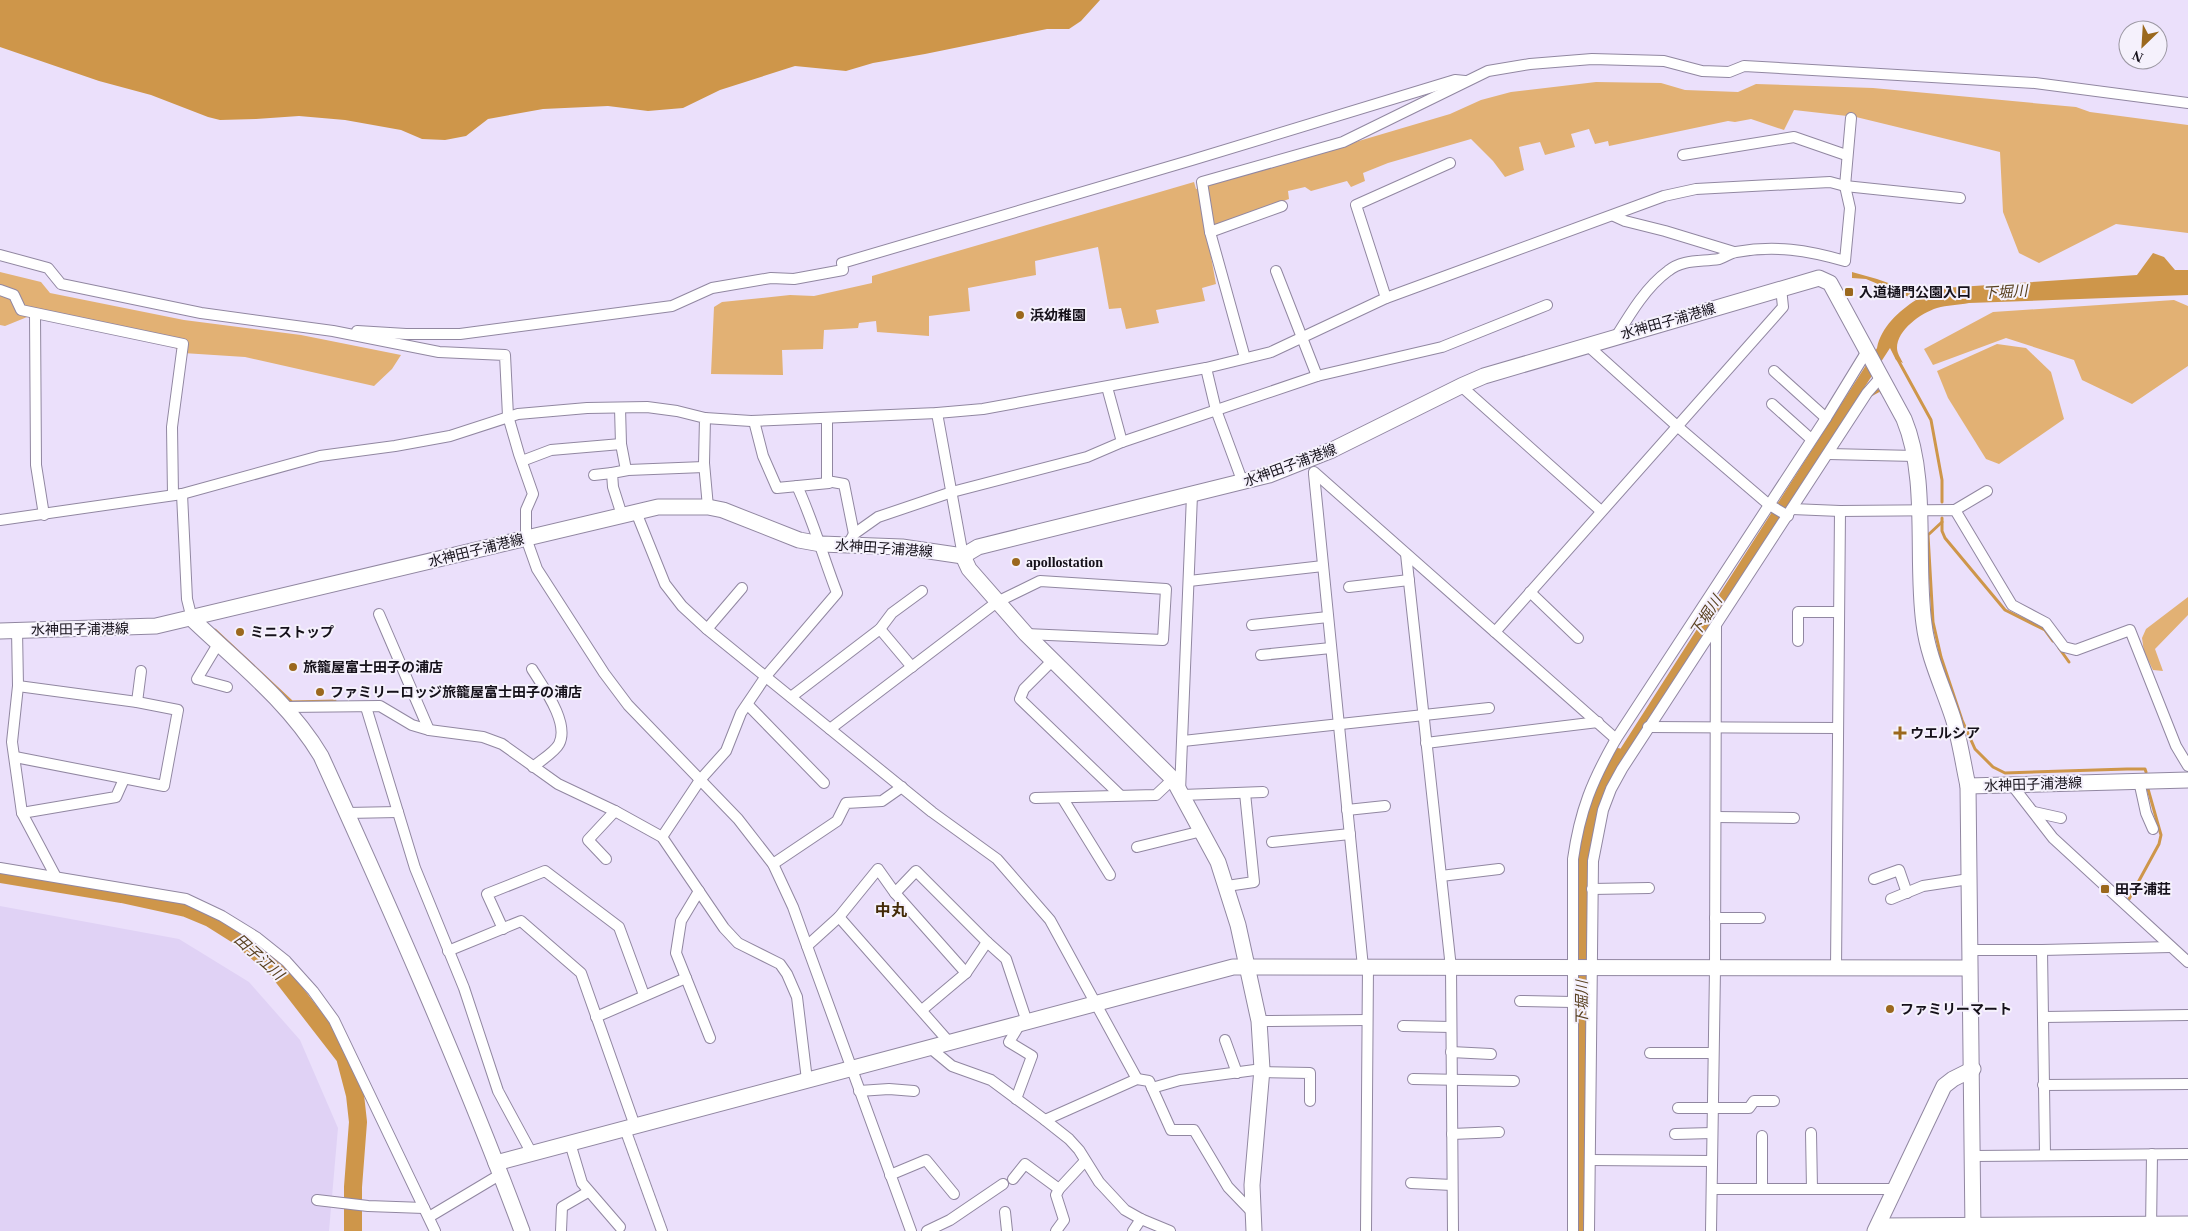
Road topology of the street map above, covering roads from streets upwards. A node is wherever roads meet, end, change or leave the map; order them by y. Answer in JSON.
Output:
{"nodes":[{"id":1,"x":1467,"y":81,"type":"junction"},
{"id":2,"x":2188,"y":103,"type":"edge"},
{"id":3,"x":1851,"y":118,"type":"dead end"},
{"id":4,"x":1683,"y":155,"type":"dead end"},
{"id":5,"x":1846,"y":155,"type":"junction"},
{"id":6,"x":1450,"y":162,"type":"dead end"},
{"id":7,"x":1844,"y":186,"type":"junction"},
{"id":8,"x":1960,"y":198,"type":"dead end"},
{"id":9,"x":1282,"y":206,"type":"dead end"},
{"id":10,"x":1614,"y":216,"type":"junction"},
{"id":11,"x":1210,"y":232,"type":"junction"},
{"id":12,"x":1734,"y":252,"type":"junction"},
{"id":13,"x":0,"y":255,"type":"edge"},
{"id":14,"x":1276,"y":271,"type":"dead end"},
{"id":15,"x":1781,"y":288,"type":"junction"},
{"id":16,"x":0,"y":290,"type":"edge"},
{"id":17,"x":1386,"y":298,"type":"junction"},
{"id":18,"x":1547,"y":306,"type":"dead end"},
{"id":19,"x":35,"y":314,"type":"junction"},
{"id":20,"x":333,"y":331,"type":"junction"},
{"id":21,"x":1616,"y":337,"type":"junction"},
{"id":22,"x":1302,"y":338,"type":"junction"},
{"id":23,"x":1587,"y":345,"type":"junction"},
{"id":24,"x":1868,"y":353,"type":"junction"},
{"id":25,"x":1245,"y":358,"type":"junction"},
{"id":26,"x":1206,"y":368,"type":"junction"},
{"id":27,"x":1774,"y":371,"type":"dead end"},
{"id":28,"x":1880,"y":374,"type":"junction"},
{"id":29,"x":1317,"y":376,"type":"junction"},
{"id":30,"x":1460,"y":386,"type":"junction"},
{"id":31,"x":1107,"y":387,"type":"junction"},
{"id":32,"x":1772,"y":404,"type":"dead end"},
{"id":33,"x":620,"y":408,"type":"junction"},
{"id":34,"x":1216,"y":410,"type":"junction"},
{"id":35,"x":937,"y":413,"type":"junction"},
{"id":36,"x":508,"y":416,"type":"junction"},
{"id":37,"x":705,"y":418,"type":"junction"},
{"id":38,"x":827,"y":418,"type":"junction"},
{"id":39,"x":1826,"y":418,"type":"junction"},
{"id":40,"x":754,"y":421,"type":"junction"},
{"id":41,"x":1676,"y":426,"type":"junction"},
{"id":42,"x":1812,"y":440,"type":"junction"},
{"id":43,"x":1122,"y":442,"type":"junction"},
{"id":44,"x":621,"y":444,"type":"junction"},
{"id":45,"x":1829,"y":454,"type":"junction"},
{"id":46,"x":1915,"y":456,"type":"junction"},
{"id":47,"x":1309,"y":460,"type":"junction"},
{"id":48,"x":522,"y":461,"type":"junction"},
{"id":49,"x":704,"y":467,"type":"junction"},
{"id":50,"x":626,"y":470,"type":"junction"},
{"id":51,"x":612,"y":474,"type":"junction"},
{"id":52,"x":1314,"y":474,"type":"junction"},
{"id":53,"x":594,"y":476,"type":"dead end"},
{"id":54,"x":829,"y":483,"type":"junction"},
{"id":55,"x":1243,"y":483,"type":"junction"},
{"id":56,"x":797,"y":486,"type":"junction"},
{"id":57,"x":1987,"y":491,"type":"dead end"},
{"id":58,"x":952,"y":492,"type":"junction"},
{"id":59,"x":178,"y":494,"type":"junction"},
{"id":60,"x":1192,"y":495,"type":"junction"},
{"id":61,"x":1768,"y":504,"type":"junction"},
{"id":62,"x":708,"y":507,"type":"junction"},
{"id":63,"x":620,"y":509,"type":"dead end"},
{"id":64,"x":1955,"y":510,"type":"junction"},
{"id":65,"x":1601,"y":511,"type":"junction"},
{"id":66,"x":1840,"y":511,"type":"junction"},
{"id":67,"x":1919,"y":511,"type":"junction"},
{"id":68,"x":636,"y":512,"type":"junction"},
{"id":69,"x":1790,"y":512,"type":"junction"},
{"id":70,"x":44,"y":515,"type":"junction"},
{"id":71,"x":0,"y":520,"type":"edge"},
{"id":72,"x":526,"y":538,"type":"junction"},
{"id":73,"x":851,"y":539,"type":"junction"},
{"id":74,"x":818,"y":543,"type":"junction"},
{"id":75,"x":1406,"y":554,"type":"junction"},
{"id":76,"x":963,"y":556,"type":"junction"},
{"id":77,"x":1323,"y":566,"type":"junction"},
{"id":78,"x":1408,"y":580,"type":"junction"},
{"id":79,"x":1190,"y":581,"type":"junction"},
{"id":80,"x":1349,"y":587,"type":"dead end"},
{"id":81,"x":742,"y":588,"type":"dead end"},
{"id":82,"x":922,"y":591,"type":"dead end"},
{"id":83,"x":1530,"y":592,"type":"junction"},
{"id":84,"x":997,"y":602,"type":"junction"},
{"id":85,"x":1839,"y":612,"type":"junction"},
{"id":86,"x":379,"y":614,"type":"dead end"},
{"id":87,"x":1328,"y":617,"type":"junction"},
{"id":88,"x":192,"y":619,"type":"junction"},
{"id":89,"x":1716,"y":624,"type":"junction"},
{"id":90,"x":1252,"y":625,"type":"dead end"},
{"id":91,"x":707,"y":629,"type":"junction"},
{"id":92,"x":17,"y":630,"type":"junction"},
{"id":93,"x":880,"y":630,"type":"junction"},
{"id":94,"x":0,"y":632,"type":"edge"},
{"id":95,"x":1495,"y":632,"type":"junction"},
{"id":96,"x":1026,"y":634,"type":"junction"},
{"id":97,"x":1578,"y":638,"type":"dead end"},
{"id":98,"x":1798,"y":641,"type":"dead end"},
{"id":99,"x":218,"y":644,"type":"junction"},
{"id":100,"x":1331,"y":648,"type":"junction"},
{"id":101,"x":1261,"y":655,"type":"dead end"},
{"id":102,"x":1052,"y":661,"type":"junction"},
{"id":103,"x":912,"y":667,"type":"junction"},
{"id":104,"x":532,"y":669,"type":"dead end"},
{"id":105,"x":142,"y":671,"type":"dead end"},
{"id":106,"x":766,"y":676,"type":"junction"},
{"id":107,"x":18,"y":686,"type":"junction"},
{"id":108,"x":227,"y":687,"type":"dead end"},
{"id":109,"x":791,"y":697,"type":"junction"},
{"id":110,"x":138,"y":702,"type":"junction"},
{"id":111,"x":748,"y":705,"type":"junction"},
{"id":112,"x":286,"y":707,"type":"junction"},
{"id":113,"x":366,"y":707,"type":"junction"},
{"id":114,"x":1489,"y":708,"type":"dead end"},
{"id":115,"x":1423,"y":717,"type":"junction"},
{"id":116,"x":1598,"y":722,"type":"junction"},
{"id":117,"x":1339,"y":725,"type":"junction"},
{"id":118,"x":1648,"y":727,"type":"junction"},
{"id":119,"x":1716,"y":728,"type":"junction"},
{"id":120,"x":1838,"y":728,"type":"junction"},
{"id":121,"x":830,"y":729,"type":"junction"},
{"id":122,"x":429,"y":730,"type":"junction"},
{"id":123,"x":1616,"y":739,"type":"junction"},
{"id":124,"x":1183,"y":742,"type":"junction"},
{"id":125,"x":1426,"y":743,"type":"junction"},
{"id":126,"x":15,"y":757,"type":"junction"},
{"id":127,"x":2188,"y":766,"type":"edge"},
{"id":128,"x":533,"y":767,"type":"junction"},
{"id":129,"x":124,"y":779,"type":"junction"},
{"id":130,"x":700,"y":780,"type":"junction"},
{"id":131,"x":2188,"y":780,"type":"edge"},
{"id":132,"x":2139,"y":781,"type":"junction"},
{"id":133,"x":824,"y":783,"type":"dead end"},
{"id":134,"x":2012,"y":785,"type":"junction"},
{"id":135,"x":1968,"y":786,"type":"junction"},
{"id":136,"x":902,"y":787,"type":"junction"},
{"id":137,"x":1179,"y":788,"type":"junction"},
{"id":138,"x":1263,"y":792,"type":"dead end"},
{"id":139,"x":1246,"y":793,"type":"junction"},
{"id":140,"x":1120,"y":795,"type":"junction"},
{"id":141,"x":1035,"y":798,"type":"dead end"},
{"id":142,"x":1063,"y":798,"type":"junction"},
{"id":143,"x":1385,"y":806,"type":"dead end"},
{"id":144,"x":1347,"y":810,"type":"junction"},
{"id":145,"x":615,"y":811,"type":"junction"},
{"id":146,"x":347,"y":812,"type":"junction"},
{"id":147,"x":398,"y":812,"type":"junction"},
{"id":148,"x":2034,"y":812,"type":"junction"},
{"id":149,"x":22,"y":814,"type":"junction"},
{"id":150,"x":1716,"y":817,"type":"junction"},
{"id":151,"x":1794,"y":818,"type":"dead end"},
{"id":152,"x":2061,"y":818,"type":"dead end"},
{"id":153,"x":2153,"y":829,"type":"dead end"},
{"id":154,"x":1202,"y":831,"type":"junction"},
{"id":155,"x":1350,"y":834,"type":"junction"},
{"id":156,"x":662,"y":837,"type":"junction"},
{"id":157,"x":1272,"y":842,"type":"dead end"},
{"id":158,"x":1137,"y":847,"type":"dead end"},
{"id":159,"x":606,"y":858,"type":"dead end"},
{"id":160,"x":773,"y":864,"type":"junction"},
{"id":161,"x":0,"y":868,"type":"edge"},
{"id":162,"x":1499,"y":870,"type":"dead end"},
{"id":163,"x":1110,"y":874,"type":"dead end"},
{"id":164,"x":1440,"y":876,"type":"junction"},
{"id":165,"x":56,"y":877,"type":"junction"},
{"id":166,"x":1874,"y":879,"type":"dead end"},
{"id":167,"x":1969,"y":879,"type":"junction"},
{"id":168,"x":1227,"y":886,"type":"junction"},
{"id":169,"x":1649,"y":888,"type":"dead end"},
{"id":170,"x":1592,"y":889,"type":"junction"},
{"id":171,"x":699,"y":891,"type":"junction"},
{"id":172,"x":1907,"y":892,"type":"junction"},
{"id":173,"x":895,"y":893,"type":"junction"},
{"id":174,"x":1891,"y":899,"type":"dead end"},
{"id":175,"x":839,"y":917,"type":"junction"},
{"id":176,"x":1715,"y":918,"type":"junction"},
{"id":177,"x":1760,"y":918,"type":"dead end"},
{"id":178,"x":503,"y":929,"type":"junction"},
{"id":179,"x":987,"y":942,"type":"junction"},
{"id":180,"x":808,"y":946,"type":"junction"},
{"id":181,"x":2171,"y":946,"type":"junction"},
{"id":182,"x":1969,"y":950,"type":"junction"},
{"id":183,"x":2042,"y":950,"type":"junction"},
{"id":184,"x":448,"y":951,"type":"junction"},
{"id":185,"x":2188,"y":962,"type":"edge"},
{"id":186,"x":1365,"y":966,"type":"junction"},
{"id":187,"x":1246,"y":967,"type":"junction"},
{"id":188,"x":1451,"y":968,"type":"junction"},
{"id":189,"x":1572,"y":968,"type":"junction"},
{"id":190,"x":1592,"y":968,"type":"junction"},
{"id":191,"x":1969,"y":968,"type":"junction"},
{"id":192,"x":1715,"y":969,"type":"junction"},
{"id":193,"x":1836,"y":969,"type":"junction"},
{"id":194,"x":966,"y":973,"type":"junction"},
{"id":195,"x":686,"y":978,"type":"junction"},
{"id":196,"x":644,"y":995,"type":"junction"},
{"id":197,"x":1520,"y":1001,"type":"dead end"},
{"id":198,"x":1572,"y":1002,"type":"junction"},
{"id":199,"x":1096,"y":1004,"type":"junction"},
{"id":200,"x":922,"y":1010,"type":"junction"},
{"id":201,"x":2188,"y":1015,"type":"edge"},
{"id":202,"x":596,"y":1017,"type":"junction"},
{"id":203,"x":2044,"y":1017,"type":"junction"},
{"id":204,"x":1367,"y":1020,"type":"junction"},
{"id":205,"x":1259,"y":1021,"type":"junction"},
{"id":206,"x":1024,"y":1023,"type":"junction"},
{"id":207,"x":1403,"y":1026,"type":"dead end"},
{"id":208,"x":1451,"y":1027,"type":"junction"},
{"id":209,"x":710,"y":1038,"type":"dead end"},
{"id":210,"x":1225,"y":1040,"type":"dead end"},
{"id":211,"x":949,"y":1042,"type":"junction"},
{"id":212,"x":929,"y":1047,"type":"junction"},
{"id":213,"x":1451,"y":1052,"type":"junction"},
{"id":214,"x":1650,"y":1053,"type":"dead end"},
{"id":215,"x":1491,"y":1054,"type":"dead end"},
{"id":216,"x":1713,"y":1054,"type":"junction"},
{"id":217,"x":851,"y":1069,"type":"junction"},
{"id":218,"x":1973,"y":1069,"type":"junction"},
{"id":219,"x":1262,"y":1071,"type":"junction"},
{"id":220,"x":1237,"y":1073,"type":"junction"},
{"id":221,"x":1137,"y":1079,"type":"junction"},
{"id":222,"x":1413,"y":1079,"type":"dead end"},
{"id":223,"x":807,"y":1080,"type":"junction"},
{"id":224,"x":1451,"y":1080,"type":"junction"},
{"id":225,"x":1514,"y":1081,"type":"dead end"},
{"id":226,"x":2188,"y":1084,"type":"edge"},
{"id":227,"x":2043,"y":1085,"type":"junction"},
{"id":228,"x":1152,"y":1088,"type":"junction"},
{"id":229,"x":859,"y":1090,"type":"junction"},
{"id":230,"x":914,"y":1091,"type":"dead end"},
{"id":231,"x":1016,"y":1099,"type":"junction"},
{"id":232,"x":1310,"y":1101,"type":"dead end"},
{"id":233,"x":1774,"y":1101,"type":"dead end"},
{"id":234,"x":1678,"y":1108,"type":"dead end"},
{"id":235,"x":1712,"y":1108,"type":"junction"},
{"id":236,"x":1045,"y":1120,"type":"junction"},
{"id":237,"x":630,"y":1127,"type":"junction"},
{"id":238,"x":1499,"y":1132,"type":"dead end"},
{"id":239,"x":1811,"y":1133,"type":"dead end"},
{"id":240,"x":1452,"y":1134,"type":"junction"},
{"id":241,"x":1674,"y":1134,"type":"dead end"},
{"id":242,"x":1712,"y":1134,"type":"junction"},
{"id":243,"x":1762,"y":1136,"type":"dead end"},
{"id":244,"x":570,"y":1143,"type":"junction"},
{"id":245,"x":531,"y":1152,"type":"junction"},
{"id":246,"x":2045,"y":1154,"type":"junction"},
{"id":247,"x":2152,"y":1154,"type":"junction"},
{"id":248,"x":2188,"y":1154,"type":"edge"},
{"id":249,"x":1973,"y":1156,"type":"junction"},
{"id":250,"x":1590,"y":1160,"type":"junction"},
{"id":251,"x":1086,"y":1161,"type":"junction"},
{"id":252,"x":1711,"y":1161,"type":"junction"},
{"id":253,"x":499,"y":1168,"type":"junction"},
{"id":254,"x":890,"y":1175,"type":"junction"},
{"id":255,"x":1411,"y":1183,"type":"dead end"},
{"id":256,"x":1452,"y":1185,"type":"junction"},
{"id":257,"x":1762,"y":1188,"type":"junction"},
{"id":258,"x":1059,"y":1189,"type":"junction"},
{"id":259,"x":1712,"y":1189,"type":"junction"},
{"id":260,"x":1812,"y":1189,"type":"junction"},
{"id":261,"x":1895,"y":1189,"type":"junction"},
{"id":262,"x":588,"y":1192,"type":"junction"},
{"id":263,"x":954,"y":1194,"type":"dead end"},
{"id":264,"x":316,"y":1200,"type":"dead end"},
{"id":265,"x":1005,"y":1212,"type":"dead end"},
{"id":266,"x":427,"y":1213,"type":"junction"},
{"id":267,"x":1253,"y":1213,"type":"junction"},
{"id":268,"x":1140,"y":1219,"type":"junction"},
{"id":269,"x":2188,"y":1224,"type":"edge"},
{"id":270,"x":620,"y":1227,"type":"dead end"},
{"id":271,"x":2151,"y":1228,"type":"edge"},
{"id":272,"x":1877,"y":1229,"type":"edge"},
{"id":273,"x":1973,"y":1229,"type":"edge"},
{"id":274,"x":436,"y":1231,"type":"edge"},
{"id":275,"x":522,"y":1231,"type":"edge"},
{"id":276,"x":561,"y":1231,"type":"edge"},
{"id":277,"x":662,"y":1231,"type":"edge"},
{"id":278,"x":911,"y":1231,"type":"edge"},
{"id":279,"x":927,"y":1231,"type":"edge"},
{"id":280,"x":1007,"y":1231,"type":"edge"},
{"id":281,"x":1056,"y":1231,"type":"edge"},
{"id":282,"x":1133,"y":1231,"type":"edge"},
{"id":283,"x":1170,"y":1231,"type":"edge"},
{"id":284,"x":1254,"y":1231,"type":"edge"},
{"id":285,"x":1258,"y":1231,"type":"edge"},
{"id":286,"x":1366,"y":1231,"type":"edge"},
{"id":287,"x":1453,"y":1231,"type":"edge"},
{"id":288,"x":1573,"y":1231,"type":"edge"},
{"id":289,"x":1589,"y":1231,"type":"edge"},
{"id":290,"x":1711,"y":1231,"type":"edge"}],
"edges":[{"from":1,"to":2,"type":"street"},
{"from":1,"to":11,"type":"street"},
{"from":1,"to":20,"type":"street"},
{"from":3,"to":5,"type":"street"},
{"from":4,"to":5,"type":"street"},
{"from":5,"to":7,"type":"street"},
{"from":6,"to":17,"type":"street"},
{"from":7,"to":8,"type":"street"},
{"from":7,"to":10,"type":"street"},
{"from":7,"to":12,"type":"street"},
{"from":9,"to":11,"type":"street"},
{"from":10,"to":12,"type":"street"},
{"from":10,"to":17,"type":"street"},
{"from":11,"to":25,"type":"street"},
{"from":12,"to":21,"type":"street"},
{"from":13,"to":20,"type":"street"},
{"from":14,"to":22,"type":"street"},
{"from":15,"to":21,"type":"street","name":"水神田子浦港線"},
{"from":15,"to":24,"type":"street","name":"水神田子浦港線"},
{"from":15,"to":41,"type":"street"},
{"from":16,"to":19,"type":"street"},
{"from":17,"to":22,"type":"street"},
{"from":18,"to":29,"type":"street"},
{"from":19,"to":59,"type":"street"},
{"from":19,"to":70,"type":"street"},
{"from":20,"to":36,"type":"street"},
{"from":21,"to":23,"type":"street","name":"水神田子浦港線"},
{"from":22,"to":25,"type":"street"},
{"from":22,"to":29,"type":"street"},
{"from":23,"to":30,"type":"street","name":"水神田子浦港線"},
{"from":23,"to":41,"type":"street"},
{"from":24,"to":28,"type":"street","name":"水神田子浦港線"},
{"from":24,"to":39,"type":"street"},
{"from":25,"to":26,"type":"street"},
{"from":26,"to":31,"type":"street"},
{"from":26,"to":34,"type":"street"},
{"from":27,"to":39,"type":"street"},
{"from":28,"to":45,"type":"street"},
{"from":28,"to":46,"type":"street","name":"水神田子浦港線"},
{"from":29,"to":34,"type":"street"},
{"from":30,"to":47,"type":"street","name":"水神田子浦港線"},
{"from":30,"to":65,"type":"street"},
{"from":31,"to":35,"type":"street"},
{"from":31,"to":43,"type":"street"},
{"from":32,"to":42,"type":"street"},
{"from":33,"to":36,"type":"street"},
{"from":33,"to":37,"type":"street"},
{"from":33,"to":44,"type":"street"},
{"from":34,"to":43,"type":"street"},
{"from":34,"to":55,"type":"street"},
{"from":35,"to":38,"type":"street"},
{"from":35,"to":58,"type":"street"},
{"from":36,"to":48,"type":"street"},
{"from":36,"to":59,"type":"street"},
{"from":37,"to":40,"type":"street"},
{"from":37,"to":49,"type":"street"},
{"from":38,"to":40,"type":"street"},
{"from":38,"to":54,"type":"street"},
{"from":39,"to":42,"type":"street"},
{"from":40,"to":56,"type":"street"},
{"from":41,"to":61,"type":"street"},
{"from":41,"to":65,"type":"street"},
{"from":42,"to":61,"type":"street"},
{"from":43,"to":58,"type":"street"},
{"from":44,"to":48,"type":"street"},
{"from":44,"to":50,"type":"street"},
{"from":45,"to":46,"type":"street"},
{"from":45,"to":69,"type":"street"},
{"from":46,"to":67,"type":"street","name":"水神田子浦港線"},
{"from":47,"to":52,"type":"street"},
{"from":47,"to":55,"type":"street","name":"水神田子浦港線"},
{"from":48,"to":72,"type":"street"},
{"from":49,"to":50,"type":"street"},
{"from":49,"to":62,"type":"street"},
{"from":50,"to":51,"type":"street"},
{"from":51,"to":53,"type":"street"},
{"from":51,"to":63,"type":"street"},
{"from":52,"to":75,"type":"street"},
{"from":52,"to":77,"type":"street"},
{"from":54,"to":56,"type":"street"},
{"from":54,"to":73,"type":"street"},
{"from":55,"to":60,"type":"street","name":"水神田子浦港線"},
{"from":56,"to":74,"type":"street"},
{"from":57,"to":64,"type":"street"},
{"from":58,"to":73,"type":"street"},
{"from":58,"to":76,"type":"street"},
{"from":59,"to":70,"type":"street"},
{"from":59,"to":88,"type":"street"},
{"from":60,"to":76,"type":"street","name":"水神田子浦港線"},
{"from":60,"to":79,"type":"street"},
{"from":61,"to":69,"type":"street"},
{"from":61,"to":123,"type":"street"},
{"from":62,"to":68,"type":"street","name":"水神田子浦港線"},
{"from":62,"to":74,"type":"street","name":"水神田子浦港線"},
{"from":64,"to":67,"type":"street"},
{"from":64,"to":127,"type":"street"},
{"from":65,"to":83,"type":"street"},
{"from":66,"to":67,"type":"street"},
{"from":66,"to":69,"type":"street"},
{"from":66,"to":85,"type":"street"},
{"from":67,"to":135,"type":"street","name":"水神田子浦港線"},
{"from":68,"to":72,"type":"street","name":"水神田子浦港線"},
{"from":68,"to":91,"type":"street"},
{"from":69,"to":89,"type":"street"},
{"from":70,"to":71,"type":"street"},
{"from":72,"to":88,"type":"street","name":"水神田子浦港線"},
{"from":72,"to":130,"type":"street"},
{"from":73,"to":74,"type":"street","name":"水神田子浦港線"},
{"from":73,"to":76,"type":"street","name":"水神田子浦港線"},
{"from":74,"to":106,"type":"street"},
{"from":75,"to":78,"type":"street"},
{"from":75,"to":95,"type":"street"},
{"from":76,"to":84,"type":"street"},
{"from":77,"to":79,"type":"street"},
{"from":77,"to":87,"type":"street"},
{"from":78,"to":80,"type":"street"},
{"from":78,"to":115,"type":"street"},
{"from":79,"to":124,"type":"street"},
{"from":81,"to":91,"type":"street"},
{"from":82,"to":93,"type":"street"},
{"from":83,"to":95,"type":"street"},
{"from":83,"to":97,"type":"street"},
{"from":84,"to":96,"type":"street"},
{"from":84,"to":96,"type":"street"},
{"from":84,"to":103,"type":"street"},
{"from":85,"to":98,"type":"street"},
{"from":85,"to":120,"type":"street"},
{"from":86,"to":122,"type":"street"},
{"from":87,"to":90,"type":"street"},
{"from":87,"to":100,"type":"street"},
{"from":88,"to":92,"type":"street","name":"水神田子浦港線"},
{"from":88,"to":99,"type":"street"},
{"from":89,"to":118,"type":"street"},
{"from":89,"to":119,"type":"street"},
{"from":91,"to":106,"type":"street"},
{"from":92,"to":94,"type":"street","name":"水神田子浦港線"},
{"from":92,"to":107,"type":"street"},
{"from":93,"to":103,"type":"street"},
{"from":93,"to":109,"type":"street"},
{"from":95,"to":116,"type":"street"},
{"from":96,"to":102,"type":"street"},
{"from":99,"to":108,"type":"street"},
{"from":99,"to":112,"type":"street"},
{"from":100,"to":101,"type":"street"},
{"from":100,"to":117,"type":"street"},
{"from":102,"to":137,"type":"street"},
{"from":102,"to":140,"type":"street"},
{"from":103,"to":121,"type":"street"},
{"from":104,"to":128,"type":"street"},
{"from":105,"to":110,"type":"street"},
{"from":106,"to":109,"type":"street"},
{"from":106,"to":111,"type":"street"},
{"from":107,"to":110,"type":"street"},
{"from":107,"to":126,"type":"street"},
{"from":109,"to":121,"type":"street"},
{"from":110,"to":129,"type":"street"},
{"from":111,"to":130,"type":"street"},
{"from":111,"to":133,"type":"street"},
{"from":112,"to":113,"type":"street"},
{"from":112,"to":146,"type":"street"},
{"from":113,"to":122,"type":"street"},
{"from":113,"to":147,"type":"street"},
{"from":114,"to":115,"type":"street"},
{"from":115,"to":117,"type":"street"},
{"from":115,"to":125,"type":"street"},
{"from":116,"to":123,"type":"street"},
{"from":116,"to":125,"type":"street"},
{"from":117,"to":124,"type":"street"},
{"from":117,"to":144,"type":"street"},
{"from":118,"to":119,"type":"street"},
{"from":118,"to":170,"type":"street"},
{"from":119,"to":120,"type":"street"},
{"from":119,"to":150,"type":"street"},
{"from":120,"to":193,"type":"street"},
{"from":121,"to":136,"type":"street"},
{"from":122,"to":128,"type":"street"},
{"from":123,"to":189,"type":"street"},
{"from":124,"to":137,"type":"street"},
{"from":125,"to":164,"type":"street"},
{"from":126,"to":129,"type":"street"},
{"from":126,"to":149,"type":"street"},
{"from":128,"to":145,"type":"street"},
{"from":129,"to":149,"type":"street"},
{"from":130,"to":156,"type":"street"},
{"from":130,"to":160,"type":"street"},
{"from":131,"to":132,"type":"street","name":"水神田子浦港線"},
{"from":132,"to":134,"type":"street","name":"水神田子浦港線"},
{"from":132,"to":153,"type":"street"},
{"from":134,"to":135,"type":"street","name":"水神田子浦港線"},
{"from":134,"to":148,"type":"street"},
{"from":135,"to":167,"type":"street"},
{"from":136,"to":160,"type":"street"},
{"from":136,"to":199,"type":"street"},
{"from":137,"to":139,"type":"street"},
{"from":137,"to":140,"type":"street"},
{"from":137,"to":154,"type":"street"},
{"from":138,"to":139,"type":"street"},
{"from":139,"to":168,"type":"street"},
{"from":140,"to":142,"type":"street"},
{"from":141,"to":142,"type":"street"},
{"from":142,"to":163,"type":"street"},
{"from":143,"to":144,"type":"street"},
{"from":144,"to":155,"type":"street"},
{"from":145,"to":156,"type":"street"},
{"from":145,"to":159,"type":"street"},
{"from":146,"to":147,"type":"street"},
{"from":146,"to":253,"type":"street"},
{"from":147,"to":184,"type":"street"},
{"from":148,"to":152,"type":"street"},
{"from":148,"to":181,"type":"street"},
{"from":149,"to":165,"type":"street"},
{"from":150,"to":151,"type":"street"},
{"from":150,"to":176,"type":"street"},
{"from":154,"to":158,"type":"street"},
{"from":154,"to":168,"type":"street"},
{"from":155,"to":157,"type":"street"},
{"from":155,"to":186,"type":"street"},
{"from":156,"to":171,"type":"street"},
{"from":160,"to":180,"type":"street"},
{"from":161,"to":165,"type":"street"},
{"from":162,"to":164,"type":"street"},
{"from":164,"to":188,"type":"street"},
{"from":165,"to":266,"type":"street"},
{"from":166,"to":172,"type":"street"},
{"from":167,"to":172,"type":"street"},
{"from":167,"to":182,"type":"street"},
{"from":168,"to":187,"type":"street"},
{"from":169,"to":170,"type":"street"},
{"from":170,"to":190,"type":"street"},
{"from":171,"to":195,"type":"street"},
{"from":171,"to":223,"type":"street"},
{"from":172,"to":174,"type":"street"},
{"from":173,"to":175,"type":"street"},
{"from":173,"to":179,"type":"street"},
{"from":173,"to":194,"type":"street"},
{"from":175,"to":180,"type":"street"},
{"from":175,"to":200,"type":"street"},
{"from":176,"to":177,"type":"street"},
{"from":176,"to":192,"type":"street"},
{"from":178,"to":184,"type":"street"},
{"from":178,"to":196,"type":"street"},
{"from":178,"to":202,"type":"street"},
{"from":179,"to":194,"type":"street"},
{"from":179,"to":206,"type":"street"},
{"from":180,"to":217,"type":"street"},
{"from":181,"to":183,"type":"street"},
{"from":181,"to":185,"type":"street"},
{"from":182,"to":183,"type":"street"},
{"from":182,"to":191,"type":"street"},
{"from":183,"to":203,"type":"street"},
{"from":184,"to":245,"type":"street"},
{"from":186,"to":187,"type":"street"},
{"from":186,"to":188,"type":"street"},
{"from":186,"to":204,"type":"street"},
{"from":187,"to":199,"type":"street"},
{"from":187,"to":205,"type":"street"},
{"from":188,"to":189,"type":"street"},
{"from":188,"to":208,"type":"street"},
{"from":189,"to":190,"type":"street"},
{"from":189,"to":198,"type":"street"},
{"from":190,"to":192,"type":"street"},
{"from":190,"to":250,"type":"street"},
{"from":191,"to":193,"type":"street"},
{"from":191,"to":218,"type":"street"},
{"from":192,"to":193,"type":"street"},
{"from":192,"to":216,"type":"street"},
{"from":194,"to":200,"type":"street"},
{"from":195,"to":196,"type":"street"},
{"from":195,"to":209,"type":"street"},
{"from":196,"to":202,"type":"street"},
{"from":197,"to":198,"type":"street"},
{"from":198,"to":288,"type":"street"},
{"from":199,"to":206,"type":"street"},
{"from":199,"to":221,"type":"street"},
{"from":200,"to":211,"type":"street"},
{"from":201,"to":203,"type":"street"},
{"from":202,"to":237,"type":"street"},
{"from":203,"to":227,"type":"street"},
{"from":204,"to":205,"type":"street"},
{"from":204,"to":286,"type":"street"},
{"from":205,"to":219,"type":"street"},
{"from":206,"to":211,"type":"street"},
{"from":206,"to":231,"type":"street"},
{"from":207,"to":208,"type":"street"},
{"from":208,"to":213,"type":"street"},
{"from":210,"to":220,"type":"street"},
{"from":211,"to":212,"type":"street"},
{"from":212,"to":217,"type":"street"},
{"from":212,"to":231,"type":"street"},
{"from":213,"to":215,"type":"street"},
{"from":213,"to":224,"type":"street"},
{"from":214,"to":216,"type":"street"},
{"from":216,"to":235,"type":"street"},
{"from":217,"to":223,"type":"street"},
{"from":217,"to":229,"type":"street"},
{"from":218,"to":249,"type":"street"},
{"from":218,"to":261,"type":"street"},
{"from":219,"to":220,"type":"street"},
{"from":219,"to":232,"type":"street"},
{"from":219,"to":267,"type":"street"},
{"from":220,"to":228,"type":"street"},
{"from":221,"to":228,"type":"street"},
{"from":221,"to":236,"type":"street"},
{"from":222,"to":224,"type":"street"},
{"from":223,"to":237,"type":"street"},
{"from":224,"to":225,"type":"street"},
{"from":224,"to":240,"type":"street"},
{"from":226,"to":227,"type":"street"},
{"from":227,"to":246,"type":"street"},
{"from":228,"to":267,"type":"street"},
{"from":229,"to":230,"type":"street"},
{"from":229,"to":254,"type":"street"},
{"from":231,"to":236,"type":"street"},
{"from":233,"to":235,"type":"street"},
{"from":234,"to":235,"type":"street"},
{"from":235,"to":242,"type":"street"},
{"from":236,"to":251,"type":"street"},
{"from":237,"to":244,"type":"street"},
{"from":237,"to":277,"type":"street"},
{"from":238,"to":240,"type":"street"},
{"from":239,"to":260,"type":"street"},
{"from":240,"to":256,"type":"street"},
{"from":241,"to":242,"type":"street"},
{"from":242,"to":252,"type":"street"},
{"from":243,"to":257,"type":"street"},
{"from":244,"to":245,"type":"street"},
{"from":244,"to":262,"type":"street"},
{"from":245,"to":253,"type":"street"},
{"from":246,"to":247,"type":"street"},
{"from":246,"to":249,"type":"street"},
{"from":247,"to":248,"type":"street"},
{"from":247,"to":271,"type":"street"},
{"from":249,"to":273,"type":"street"},
{"from":250,"to":252,"type":"street"},
{"from":250,"to":289,"type":"street"},
{"from":251,"to":258,"type":"street"},
{"from":251,"to":268,"type":"street"},
{"from":252,"to":259,"type":"street"},
{"from":253,"to":266,"type":"street"},
{"from":253,"to":275,"type":"street"},
{"from":254,"to":263,"type":"street"},
{"from":254,"to":278,"type":"street"},
{"from":255,"to":256,"type":"street"},
{"from":256,"to":287,"type":"street"},
{"from":257,"to":259,"type":"street"},
{"from":257,"to":260,"type":"street"},
{"from":258,"to":279,"type":"street"},
{"from":258,"to":281,"type":"street"},
{"from":259,"to":290,"type":"street"},
{"from":260,"to":261,"type":"street"},
{"from":261,"to":272,"type":"street"},
{"from":262,"to":270,"type":"street"},
{"from":262,"to":276,"type":"street"},
{"from":264,"to":266,"type":"street"},
{"from":265,"to":280,"type":"street"},
{"from":266,"to":274,"type":"street"},
{"from":267,"to":284,"type":"street"},
{"from":268,"to":282,"type":"street"},
{"from":268,"to":283,"type":"street"},
{"from":269,"to":271,"type":"street"},
{"from":271,"to":273,"type":"street"},
{"from":272,"to":273,"type":"street"},
{"from":284,"to":285,"type":"street"}]}
